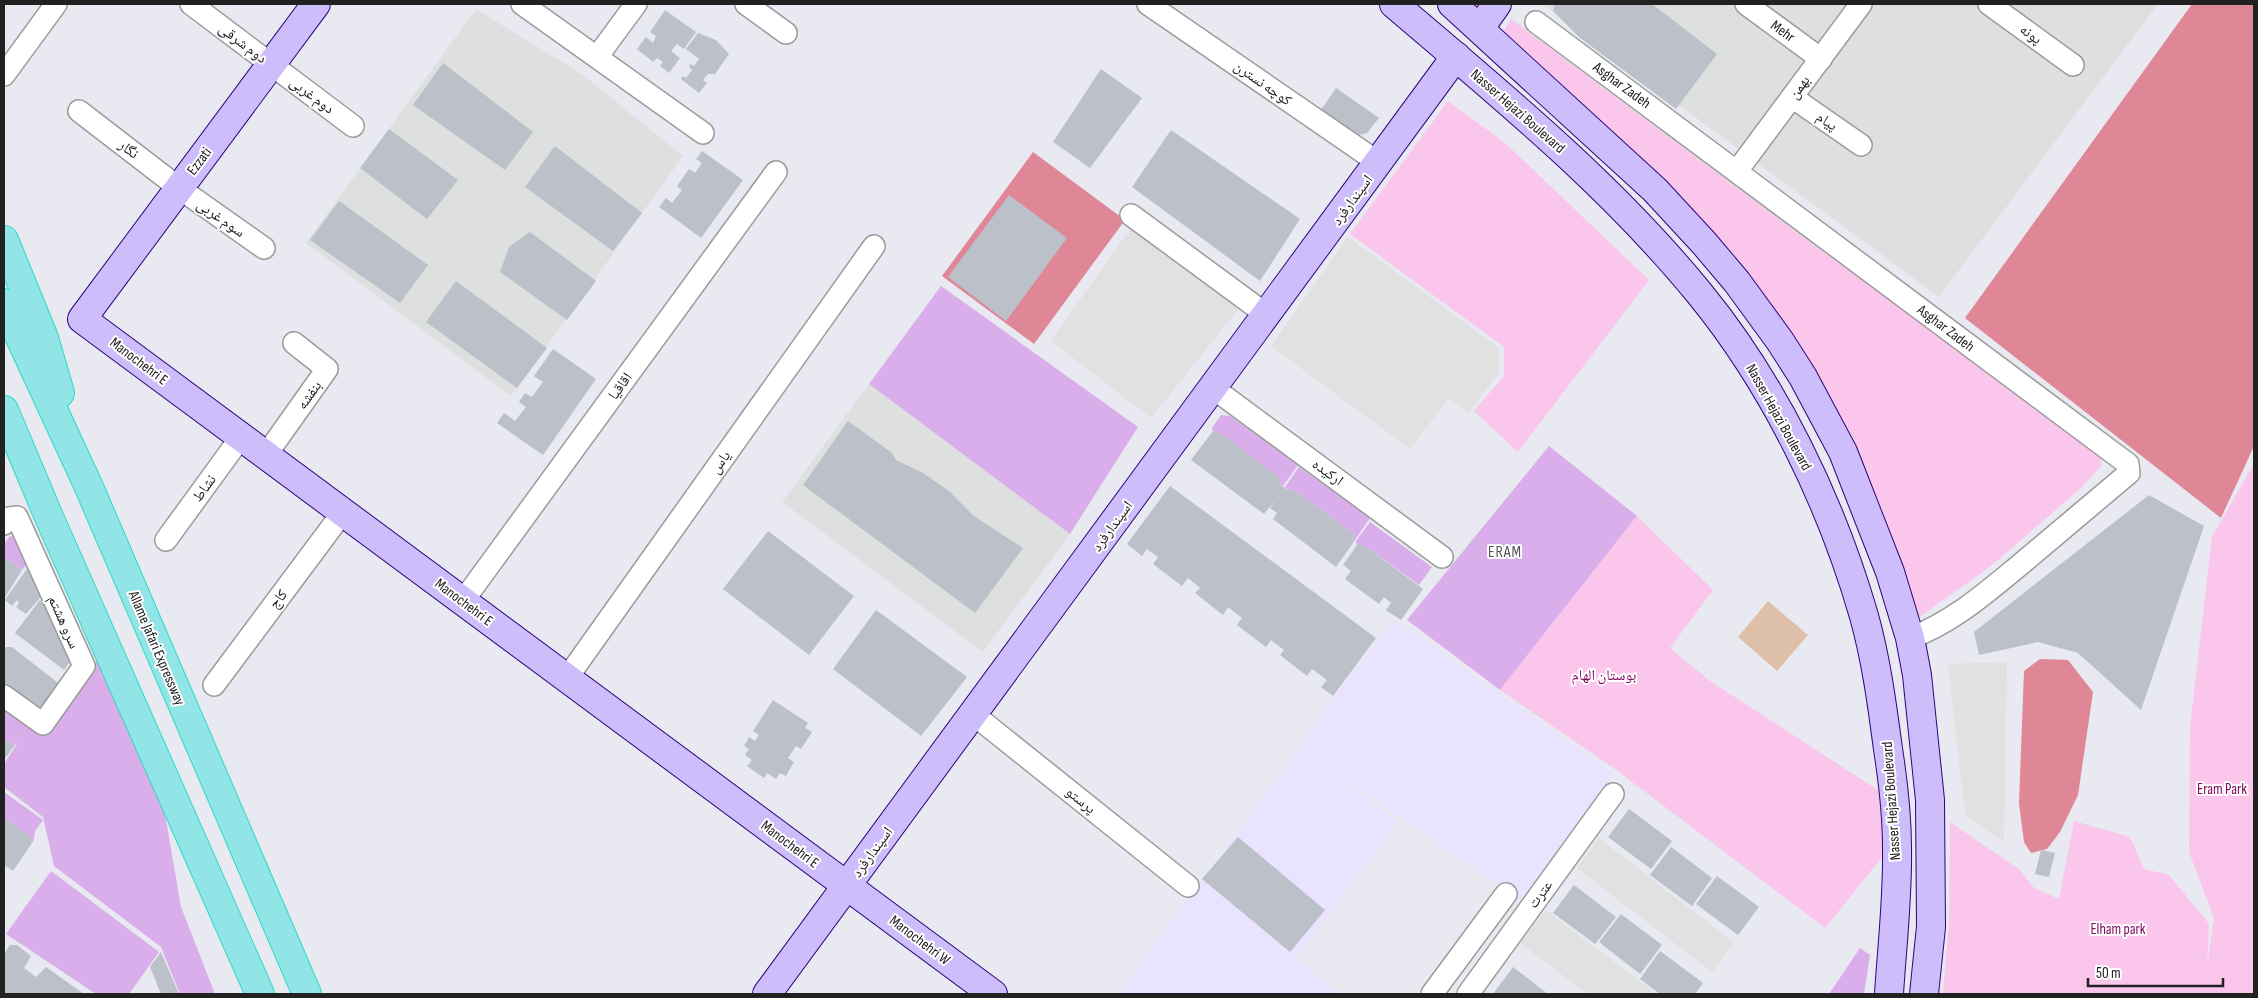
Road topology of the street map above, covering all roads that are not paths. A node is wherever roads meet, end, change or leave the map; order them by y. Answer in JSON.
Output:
{"nodes":[{"id":1,"x":56,"y":4,"type":"edge"},
{"id":2,"x":191,"y":4,"type":"edge"},
{"id":3,"x":316,"y":4,"type":"edge"},
{"id":4,"x":522,"y":4,"type":"edge"},
{"id":5,"x":636,"y":4,"type":"edge"},
{"id":6,"x":746,"y":4,"type":"edge"},
{"id":7,"x":1148,"y":4,"type":"edge"},
{"id":8,"x":1394,"y":4,"type":"edge"},
{"id":9,"x":1452,"y":4,"type":"edge"},
{"id":10,"x":1497,"y":4,"type":"edge"},
{"id":11,"x":1746,"y":4,"type":"edge"},
{"id":12,"x":1861,"y":4,"type":"edge"},
{"id":13,"x":1988,"y":4,"type":"edge"},
{"id":14,"x":1536,"y":22,"type":"dead end"},
{"id":15,"x":1480,"y":28,"type":"junction"},
{"id":16,"x":786,"y":33,"type":"dead end"},
{"id":17,"x":1456,"y":56,"type":"junction"},
{"id":18,"x":596,"y":57,"type":"junction"},
{"id":19,"x":1821,"y":59,"type":"junction"},
{"id":20,"x":271,"y":64,"type":"junction"},
{"id":21,"x":2073,"y":65,"type":"dead end"},
{"id":22,"x":4,"y":75,"type":"edge"},
{"id":23,"x":1792,"y":97,"type":"junction"},
{"id":24,"x":79,"y":111,"type":"dead end"},
{"id":25,"x":353,"y":126,"type":"dead end"},
{"id":26,"x":703,"y":133,"type":"dead end"},
{"id":27,"x":1861,"y":144,"type":"dead end"},
{"id":28,"x":1379,"y":163,"type":"junction"},
{"id":29,"x":1737,"y":171,"type":"junction"},
{"id":30,"x":776,"y":172,"type":"dead end"},
{"id":31,"x":179,"y":188,"type":"junction"},
{"id":32,"x":1131,"y":215,"type":"dead end"},
{"id":33,"x":4,"y":240,"type":"edge"},
{"id":34,"x":874,"y":246,"type":"dead end"},
{"id":35,"x":264,"y":248,"type":"dead end"},
{"id":36,"x":4,"y":303,"type":"edge"},
{"id":37,"x":1267,"y":315,"type":"junction"},
{"id":38,"x":82,"y":319,"type":"joint"},
{"id":39,"x":294,"y":343,"type":"dead end"},
{"id":40,"x":1213,"y":388,"type":"junction"},
{"id":41,"x":4,"y":410,"type":"edge"},
{"id":42,"x":241,"y":437,"type":"junction"},
{"id":43,"x":4,"y":448,"type":"edge"},
{"id":44,"x":266,"y":455,"type":"junction"},
{"id":45,"x":88,"y":485,"type":"junction"},
{"id":46,"x":343,"y":512,"type":"junction"},
{"id":47,"x":49,"y":517,"type":"junction"},
{"id":48,"x":8,"y":520,"type":"edge"},
{"id":49,"x":166,"y":540,"type":"dead end"},
{"id":50,"x":1442,"y":557,"type":"dead end"},
{"id":51,"x":463,"y":601,"type":"junction"},
{"id":52,"x":1910,"y":638,"type":"junction"},
{"id":53,"x":567,"y":678,"type":"junction"},
{"id":54,"x":214,"y":685,"type":"dead end"},
{"id":55,"x":4,"y":696,"type":"edge"},
{"id":56,"x":973,"y":714,"type":"junction"},
{"id":57,"x":167,"y":784,"type":"junction"},
{"id":58,"x":1613,"y":794,"type":"dead end"},
{"id":59,"x":846,"y":886,"type":"junction"},
{"id":60,"x":1188,"y":886,"type":"dead end"},
{"id":61,"x":1506,"y":894,"type":"dead end"},
{"id":62,"x":240,"y":994,"type":"edge"},
{"id":63,"x":260,"y":994,"type":"edge"},
{"id":64,"x":307,"y":994,"type":"edge"},
{"id":65,"x":766,"y":994,"type":"edge"},
{"id":66,"x":993,"y":994,"type":"edge"},
{"id":67,"x":1432,"y":994,"type":"edge"},
{"id":68,"x":1468,"y":994,"type":"edge"},
{"id":69,"x":1889,"y":994,"type":"edge"},
{"id":70,"x":1924,"y":994,"type":"edge"}],
"edges":[{"from":1,"to":22,"type":"street"},
{"from":2,"to":20,"type":"street","name":"دوم شرقی"},
{"from":3,"to":20,"type":"street","name":"Ezzati"},
{"from":4,"to":18,"type":"street"},
{"from":5,"to":18,"type":"street"},
{"from":6,"to":16,"type":"street"},
{"from":7,"to":28,"type":"street","name":"کوچه نسترن"},
{"from":8,"to":17,"type":"street","name":"Nasser Hejazi Boulevard"},
{"from":9,"to":15,"type":"street"},
{"from":10,"to":15,"type":"street"},
{"from":11,"to":19,"type":"street","name":"Mehr"},
{"from":12,"to":19,"type":"street","name":"بهمن"},
{"from":13,"to":21,"type":"street","name":"پونه"},
{"from":14,"to":29,"type":"street","name":"Asghar Zadeh"},
{"from":15,"to":52,"type":"street"},
{"from":17,"to":28,"type":"street","name":"اسپندارفرد"},
{"from":17,"to":69,"type":"street","name":"Nasser Hejazi Boulevard"},
{"from":18,"to":26,"type":"street"},
{"from":19,"to":23,"type":"street","name":"بهمن"},
{"from":20,"to":25,"type":"street","name":"دوم غربی"},
{"from":20,"to":31,"type":"street","name":"Ezzati"},
{"from":23,"to":27,"type":"street","name":"پیام"},
{"from":23,"to":29,"type":"street","name":"بهمن"},
{"from":24,"to":31,"type":"street","name":"نگار"},
{"from":28,"to":37,"type":"street","name":"اسپندارفرد"},
{"from":29,"to":52,"type":"street","name":"Asghar Zadeh"},
{"from":30,"to":51,"type":"street","name":"اقاقیا"},
{"from":31,"to":35,"type":"street","name":"سوم غربی"},
{"from":31,"to":38,"type":"street","name":"Ezzati"},
{"from":32,"to":37,"type":"street"},
{"from":33,"to":45,"type":"highway"},
{"from":34,"to":53,"type":"street","name":"یاس"},
{"from":36,"to":45,"type":"highway","name":"Allame Jafari Expressway"},
{"from":37,"to":40,"type":"street","name":"اسپندارفرد"},
{"from":38,"to":42,"type":"street","name":"Manochehri E"},
{"from":39,"to":44,"type":"street","name":"بنفشه"},
{"from":40,"to":50,"type":"street","name":"ارکیده"},
{"from":40,"to":56,"type":"street","name":"اسپندارفرد"},
{"from":41,"to":47,"type":"highway"},
{"from":42,"to":44,"type":"street","name":"Manochehri E"},
{"from":42,"to":49,"type":"street","name":"نشاط"},
{"from":43,"to":47,"type":"highway"},
{"from":44,"to":46,"type":"street","name":"Manochehri E"},
{"from":45,"to":64,"type":"highway","name":"Allame Jafari Expressway"},
{"from":46,"to":51,"type":"street","name":"Manochehri E"},
{"from":46,"to":54,"type":"street","name":"کاج"},
{"from":47,"to":57,"type":"highway"},
{"from":48,"to":55,"type":"street","name":"سرو هشتم"},
{"from":51,"to":53,"type":"street","name":"Manochehri E"},
{"from":52,"to":70,"type":"street"},
{"from":53,"to":59,"type":"street","name":"Manochehri E"},
{"from":56,"to":59,"type":"street","name":"اسپندارفرد"},
{"from":56,"to":60,"type":"street","name":"پرستو"},
{"from":57,"to":62,"type":"highway"},
{"from":57,"to":63,"type":"highway"},
{"from":58,"to":68,"type":"street","name":"عترت"},
{"from":59,"to":65,"type":"street","name":"اسپندارفرد"},
{"from":59,"to":66,"type":"street","name":"Manochehri W"},
{"from":61,"to":67,"type":"street"}]}
